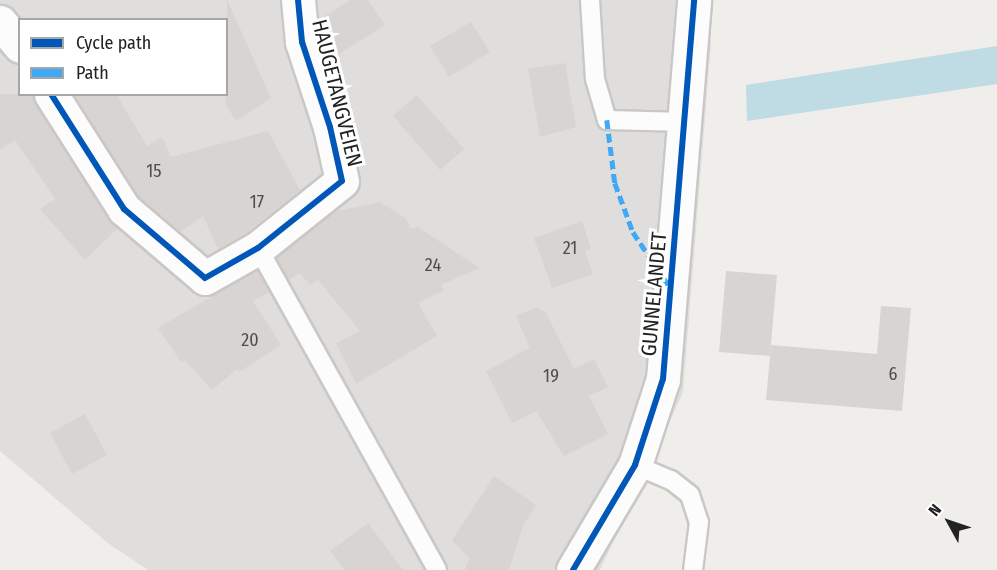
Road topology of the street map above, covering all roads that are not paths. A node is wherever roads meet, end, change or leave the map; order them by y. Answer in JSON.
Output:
{"nodes":[{"id":1,"x":298,"y":0,"type":"edge"},
{"id":2,"x":590,"y":0,"type":"edge"},
{"id":3,"x":694,"y":0,"type":"edge"},
{"id":4,"x":0,"y":22,"type":"edge"},
{"id":5,"x":18,"y":44,"type":"edge"},
{"id":6,"x":52,"y":96,"type":"edge"},
{"id":7,"x":686,"y":122,"type":"junction"},
{"id":8,"x":258,"y":248,"type":"junction"},
{"id":9,"x":634,"y":465,"type":"junction"},
{"id":10,"x":437,"y":570,"type":"edge"},
{"id":11,"x":573,"y":570,"type":"edge"},
{"id":12,"x":693,"y":570,"type":"edge"}],
"edges":[{"from":1,"to":8,"type":"street","name":"HAUGETANGVEIEN"},
{"from":2,"to":7,"type":"lane"},
{"from":3,"to":7,"type":"street","name":"GUNNELANDET"},
{"from":4,"to":5,"type":"street"},
{"from":6,"to":8,"type":"street","name":"HAUGETANGVEIEN"},
{"from":7,"to":9,"type":"street","name":"GUNNELANDET"},
{"from":8,"to":10,"type":"lane"},
{"from":9,"to":11,"type":"street","name":"GUNNELANDET"},
{"from":9,"to":12,"type":"lane"}]}
